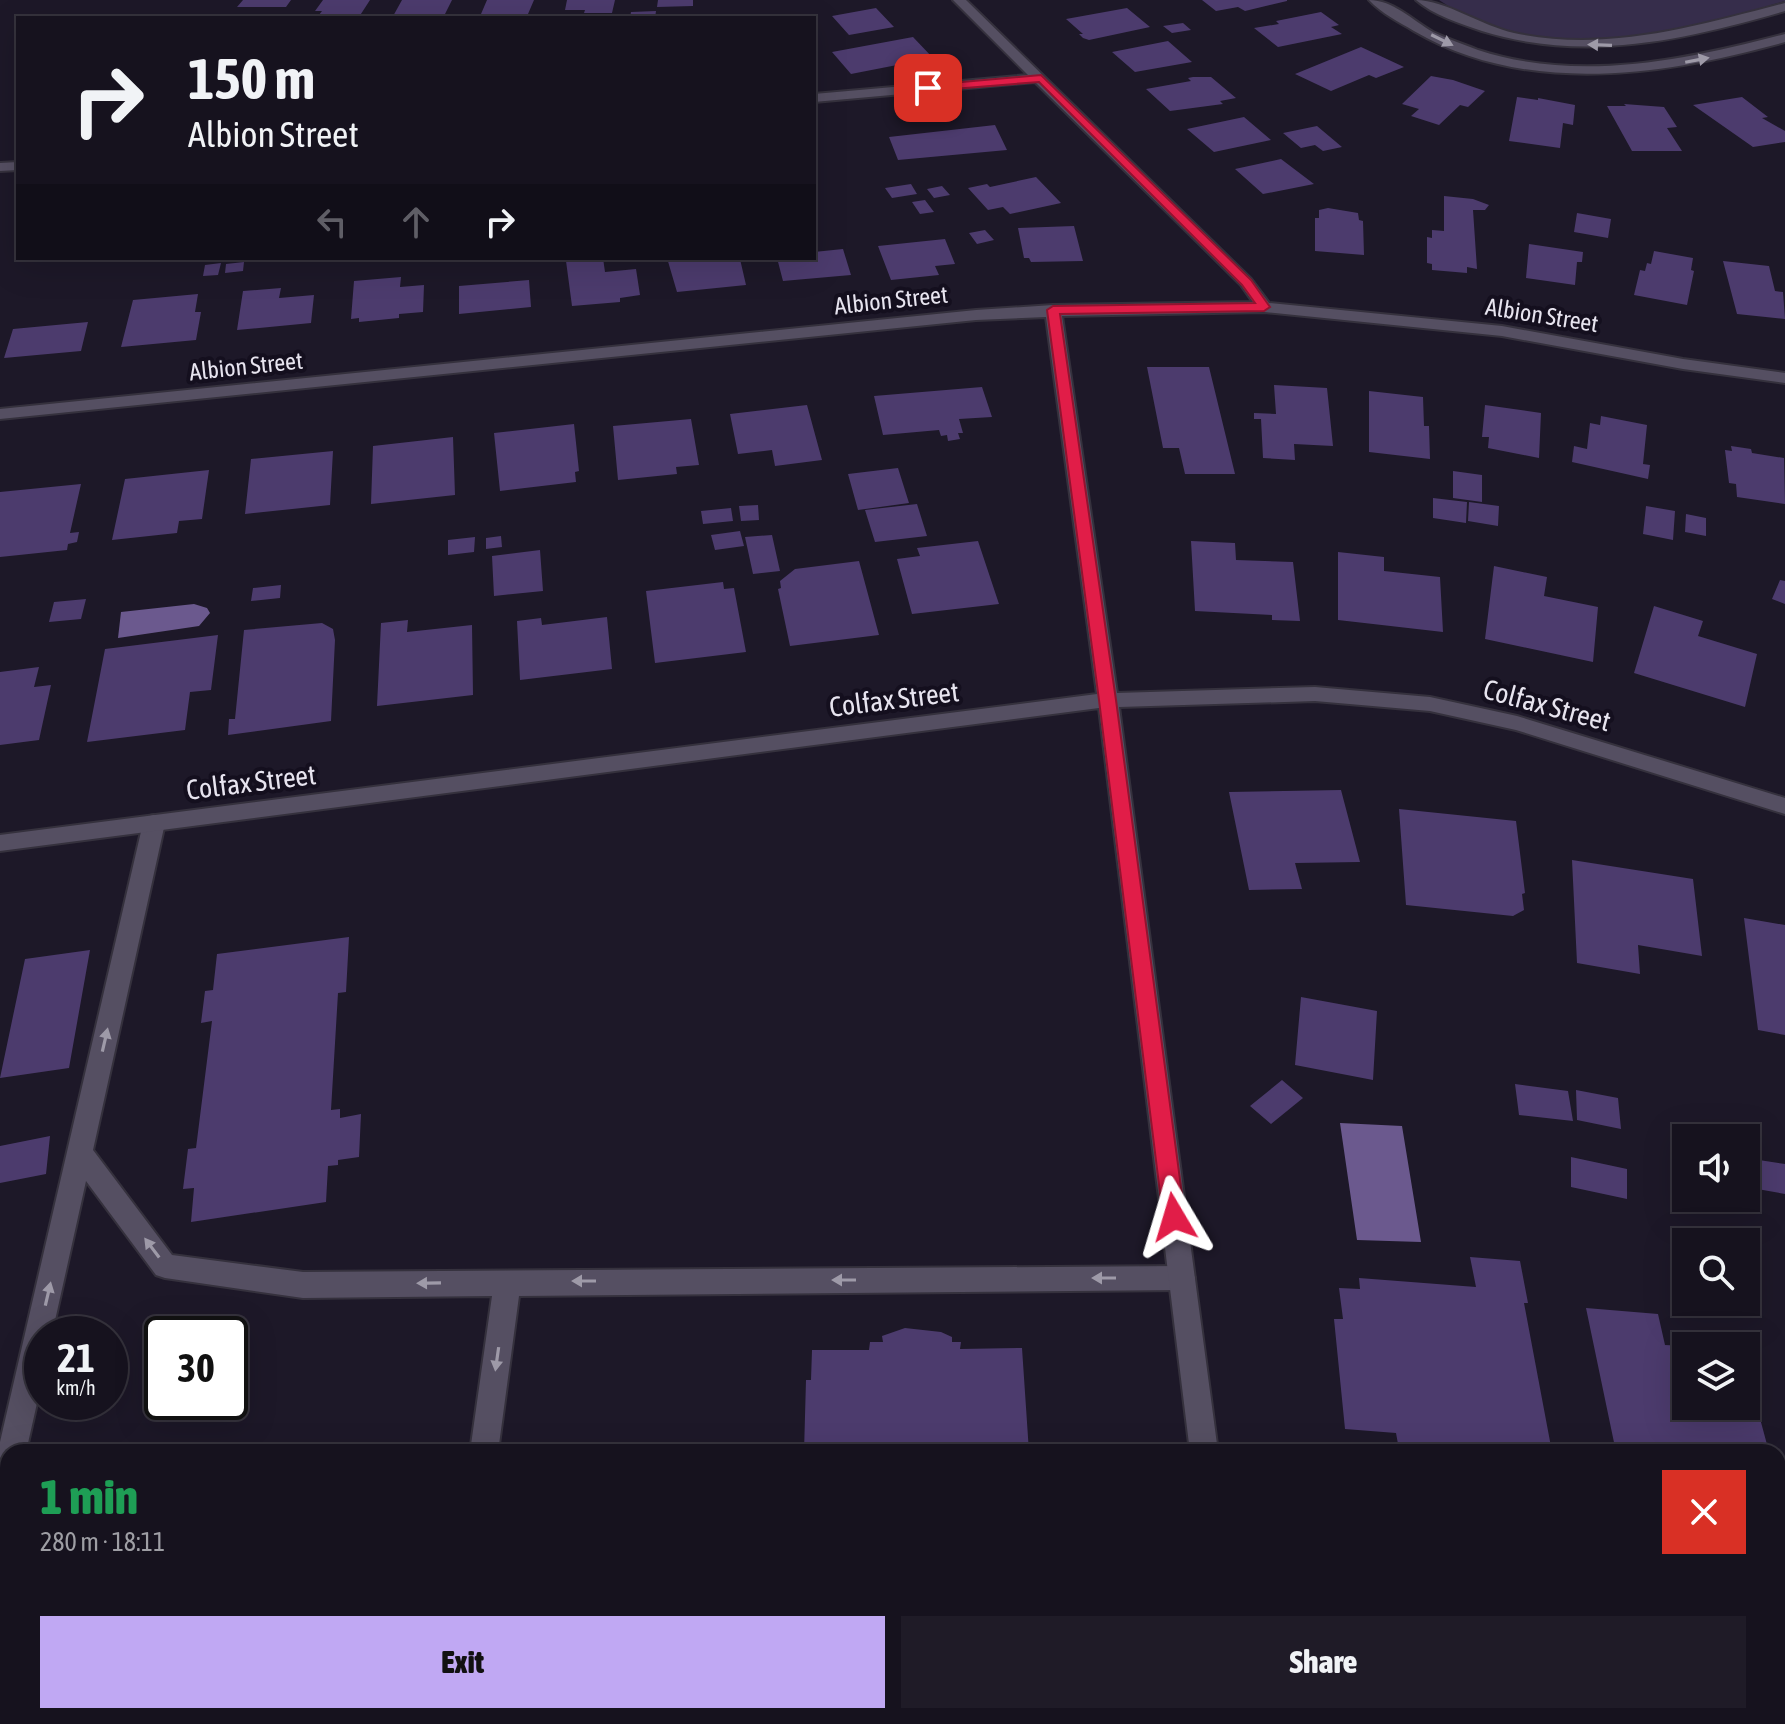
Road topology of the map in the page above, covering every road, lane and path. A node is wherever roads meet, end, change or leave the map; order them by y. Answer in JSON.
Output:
{"nodes":[{"id":1,"x":959,"y":0,"type":"edge"},
{"id":2,"x":1375,"y":0,"type":"edge"},
{"id":3,"x":1422,"y":0,"type":"edge"},
{"id":4,"x":1785,"y":7,"type":"edge"},
{"id":5,"x":1785,"y":38,"type":"edge"},
{"id":6,"x":1631,"y":44,"type":"junction"},
{"id":7,"x":1656,"y":68,"type":"junction"},
{"id":8,"x":1041,"y":78,"type":"junction"},
{"id":9,"x":816,"y":98,"type":"edge"},
{"id":10,"x":1264,"y":307,"type":"junction"},
{"id":11,"x":1053,"y":310,"type":"junction"},
{"id":12,"x":1785,"y":378,"type":"edge"},
{"id":13,"x":0,"y":414,"type":"edge"},
{"id":14,"x":1108,"y":700,"type":"junction"},
{"id":15,"x":1785,"y":806,"type":"edge"},
{"id":16,"x":154,"y":823,"type":"junction"},
{"id":17,"x":0,"y":843,"type":"edge"},
{"id":18,"x":80,"y":1153,"type":"junction"},
{"id":19,"x":1182,"y":1278,"type":"junction"},
{"id":20,"x":507,"y":1282,"type":"junction"},
{"id":21,"x":14,"y":1444,"type":"edge"},
{"id":22,"x":485,"y":1444,"type":"edge"},
{"id":23,"x":1203,"y":1444,"type":"edge"}],
"edges":[{"from":1,"to":8,"type":"street"},
{"from":2,"to":7,"type":"street","one_way":true},
{"from":6,"to":3,"type":"street","one_way":true},
{"from":4,"to":6,"type":"street"},
{"from":7,"to":5,"type":"street","one_way":true},
{"from":6,"to":7,"type":"street"},
{"from":8,"to":9,"type":"street"},
{"from":8,"to":10,"type":"street"},
{"from":10,"to":11,"type":"street","name":"Albion Street"},
{"from":10,"to":12,"type":"street","name":"Albion Street"},
{"from":11,"to":13,"type":"street","name":"Albion Street"},
{"from":11,"to":14,"type":"street"},
{"from":14,"to":15,"type":"street","name":"Colfax Street"},
{"from":14,"to":16,"type":"street","name":"Colfax Street"},
{"from":14,"to":19,"type":"street"},
{"from":16,"to":17,"type":"street","name":"Colfax Street"},
{"from":18,"to":16,"type":"street","one_way":true},
{"from":20,"to":18,"type":"street","one_way":true},
{"from":21,"to":18,"type":"street","one_way":true},
{"from":19,"to":20,"type":"street","one_way":true},
{"from":19,"to":23,"type":"street"},
{"from":20,"to":22,"type":"street","one_way":true}]}
